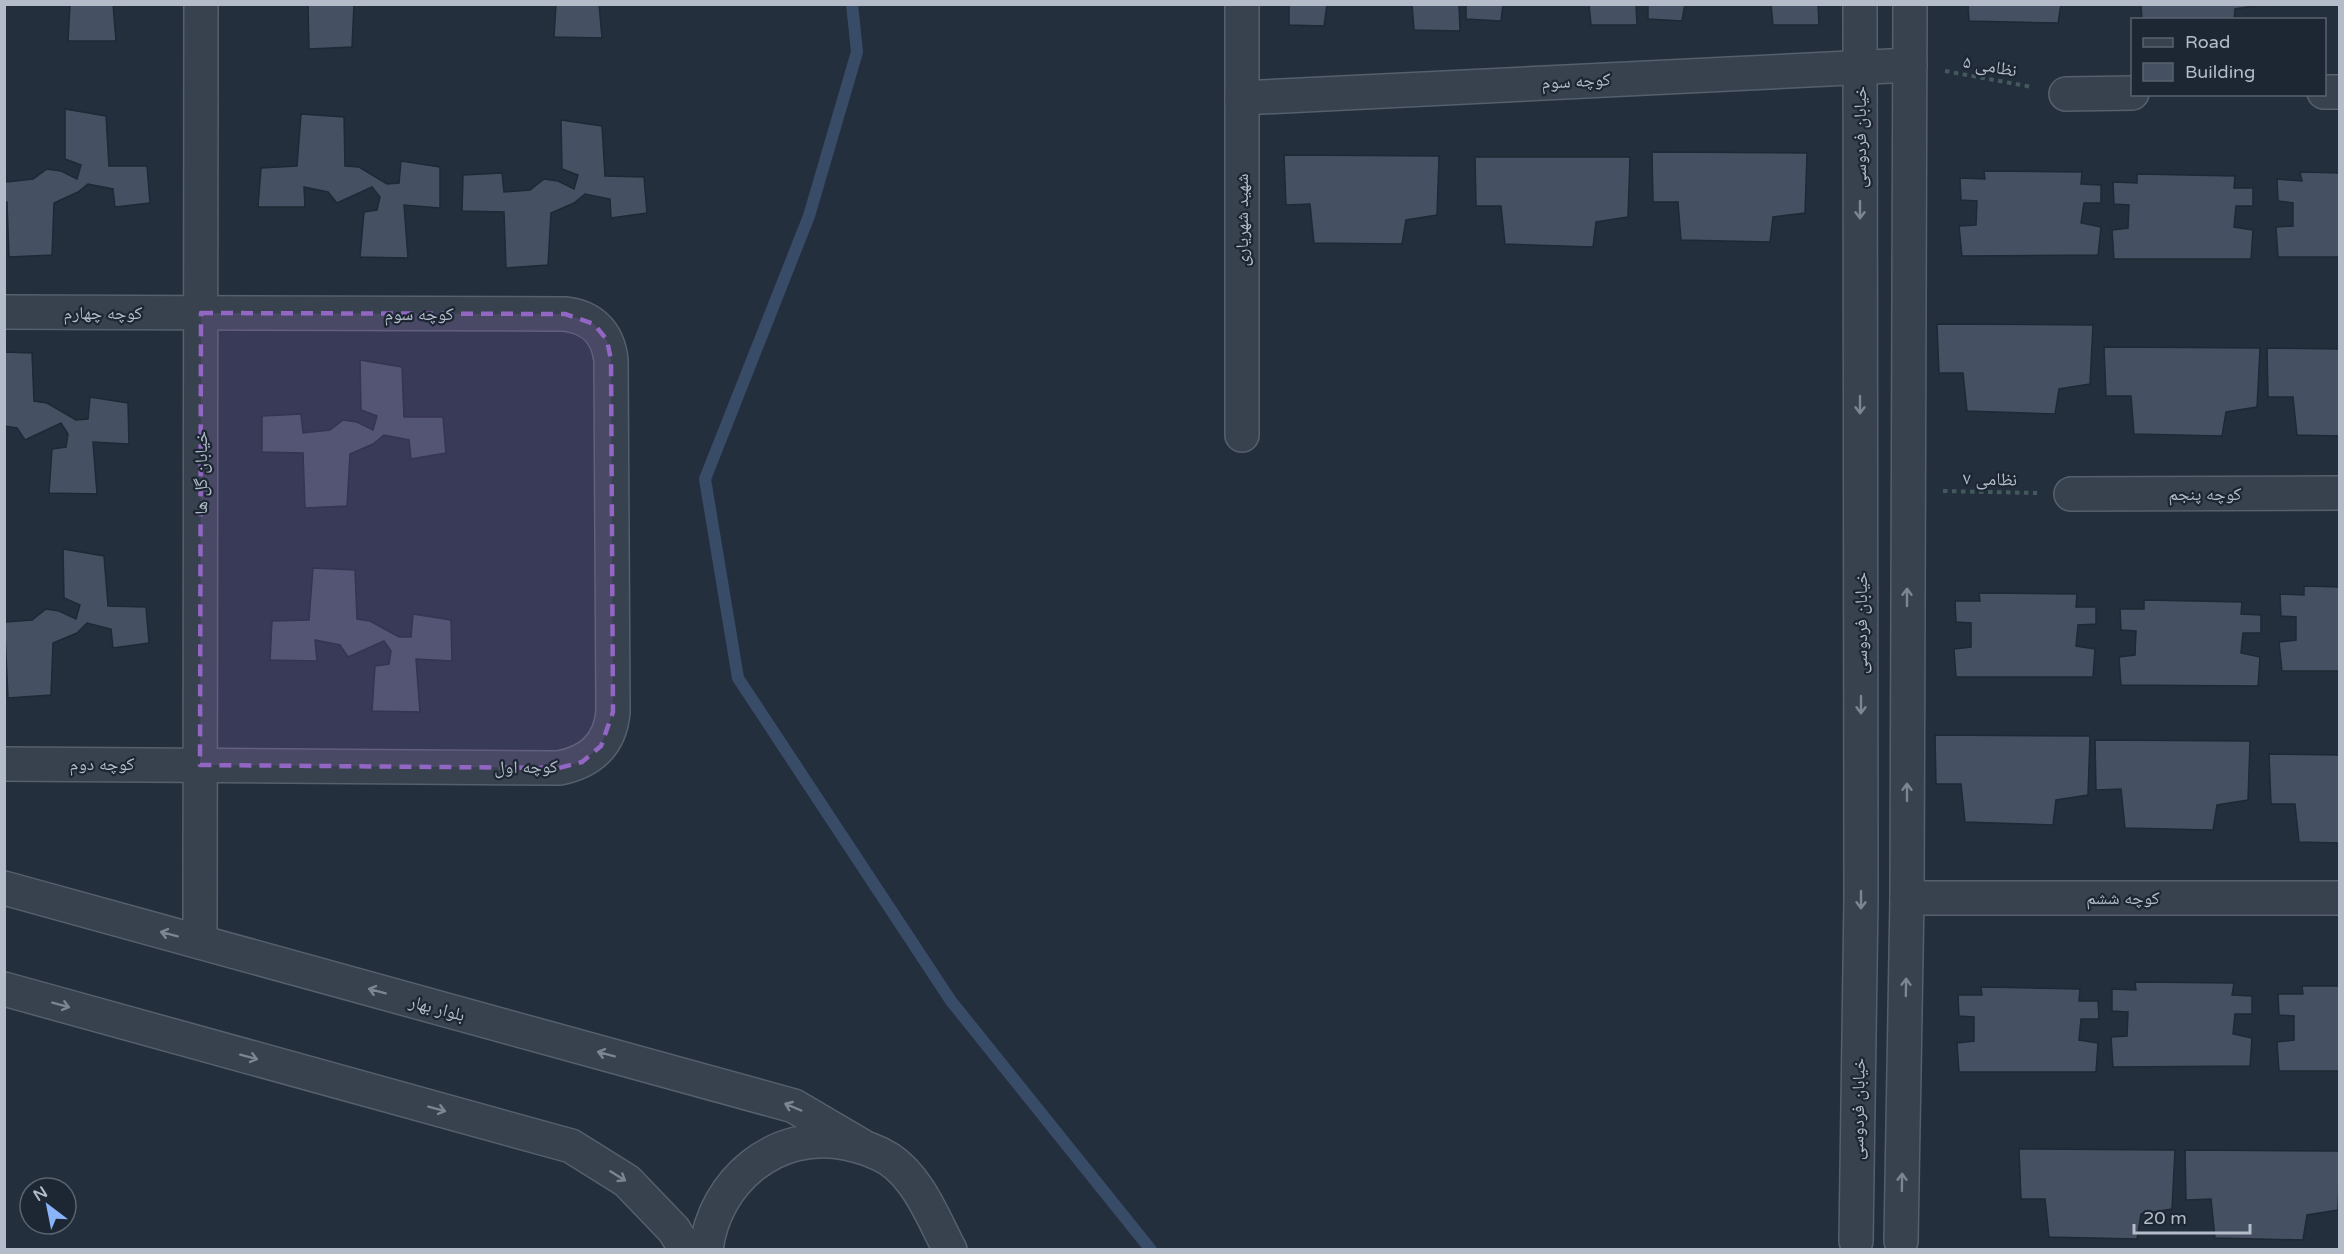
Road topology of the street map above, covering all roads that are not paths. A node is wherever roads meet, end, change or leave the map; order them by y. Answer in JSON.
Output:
{"nodes":[{"id":1,"x":201,"y":4,"type":"edge"},
{"id":2,"x":1242,"y":4,"type":"edge"},
{"id":3,"x":1860,"y":4,"type":"edge"},
{"id":4,"x":1910,"y":4,"type":"edge"},
{"id":5,"x":1910,"y":65,"type":"junction"},
{"id":6,"x":1860,"y":67,"type":"junction"},
{"id":7,"x":2066,"y":93,"type":"road end"},
{"id":8,"x":2131,"y":93,"type":"edge"},
{"id":9,"x":1242,"y":98,"type":"junction"},
{"id":10,"x":4,"y":312,"type":"edge"},
{"id":11,"x":201,"y":313,"type":"junction"},
{"id":12,"x":611,"y":360,"type":"joint"},
{"id":13,"x":1242,"y":435,"type":"dead end"},
{"id":14,"x":2340,"y":493,"type":"edge"},
{"id":15,"x":2071,"y":494,"type":"road end"},
{"id":16,"x":4,"y":764,"type":"edge"},
{"id":17,"x":200,"y":765,"type":"junction"},
{"id":18,"x":4,"y":888,"type":"edge"},
{"id":19,"x":1907,"y":898,"type":"junction"},
{"id":20,"x":2340,"y":898,"type":"edge"},
{"id":21,"x":200,"y":942,"type":"junction"},
{"id":22,"x":4,"y":989,"type":"edge"},
{"id":23,"x":862,"y":1146,"type":"junction"},
{"id":24,"x":1910,"y":1245,"type":"edge"},
{"id":25,"x":1849,"y":1246,"type":"edge"},
{"id":26,"x":686,"y":1250,"type":"edge"},
{"id":27,"x":706,"y":1250,"type":"edge"},
{"id":28,"x":950,"y":1250,"type":"edge"}],
"edges":[{"from":1,"to":11,"type":"street","name":"خیابان گل ها"},
{"from":2,"to":9,"type":"street","name":"شهید شهریاری"},
{"from":3,"to":6,"type":"street","name":"خیابان فردوسی"},
{"from":4,"to":5,"type":"street"},
{"from":5,"to":6,"type":"street","name":"کوچه سوم"},
{"from":19,"to":5,"type":"street","one_way":true},
{"from":6,"to":9,"type":"street","name":"کوچه سوم"},
{"from":6,"to":25,"type":"street","name":"خیابان فردوسی","one_way":true},
{"from":7,"to":8,"type":"street"},
{"from":9,"to":13,"type":"street","name":"شهید شهریاری"},
{"from":10,"to":11,"type":"street","name":"کوچه چهارم"},
{"from":11,"to":12,"type":"street","name":"کوچه سوم"},
{"from":11,"to":17,"type":"street","name":"خیابان گل ها"},
{"from":12,"to":17,"type":"street","name":"کوچه اول"},
{"from":14,"to":15,"type":"street","name":"کوچه پنجم"},
{"from":16,"to":17,"type":"street","name":"کوچه دوم"},
{"from":17,"to":21,"type":"street","name":"خیابان گل ها"},
{"from":21,"to":18,"type":"street","name":"بلوار بهار","one_way":true},
{"from":19,"to":20,"type":"street","name":"کوچه ششم"},
{"from":24,"to":19,"type":"street","one_way":true},
{"from":23,"to":21,"type":"street","name":"بلوار بهار","one_way":true},
{"from":22,"to":26,"type":"street","one_way":true},
{"from":23,"to":27,"type":"street"},
{"from":23,"to":28,"type":"street"},
{"from":24,"to":25,"type":"street"}]}
